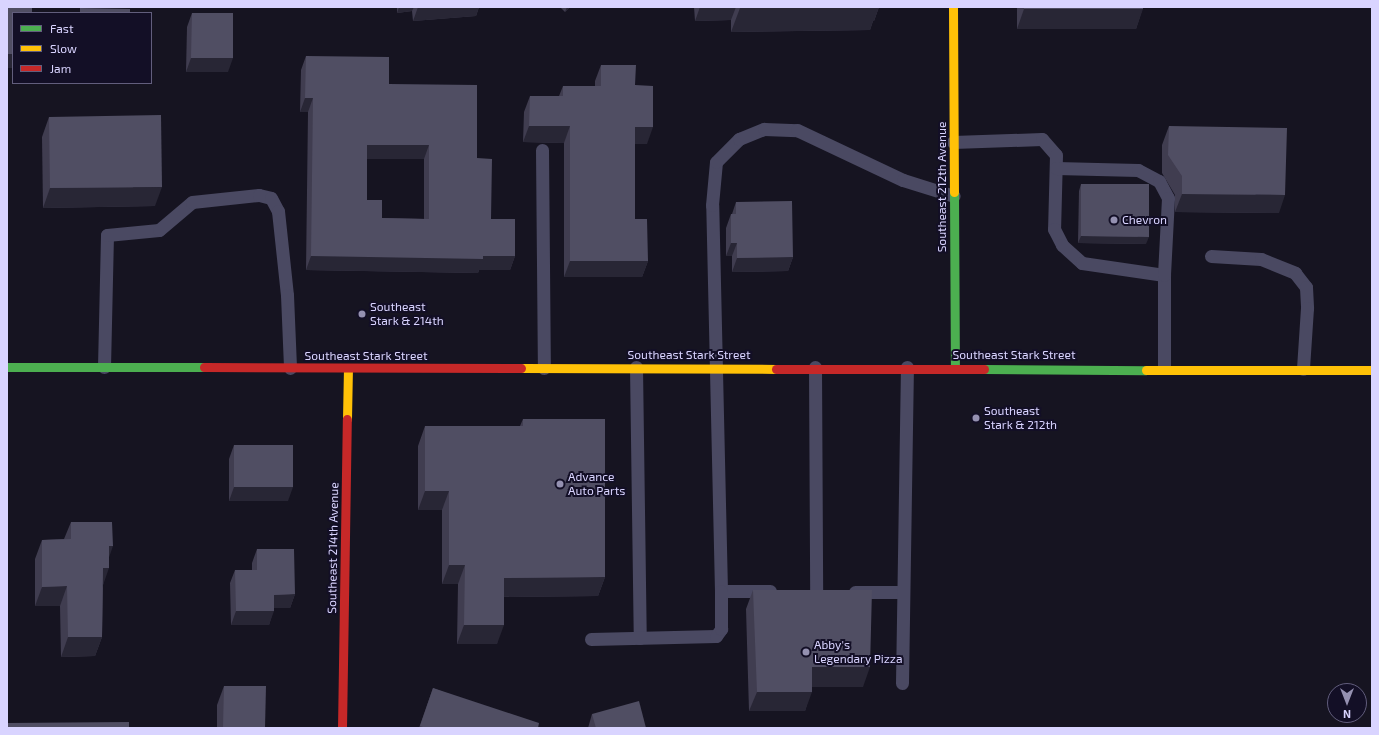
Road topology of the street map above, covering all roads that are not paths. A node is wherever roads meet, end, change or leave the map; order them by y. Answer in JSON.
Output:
{"nodes":[{"id":1,"x":953,"y":7,"type":"edge"},
{"id":2,"x":953,"y":142,"type":"junction"},
{"id":3,"x":542,"y":150,"type":"dead end"},
{"id":4,"x":1056,"y":168,"type":"junction"},
{"id":5,"x":954,"y":196,"type":"junction"},
{"id":6,"x":1211,"y":256,"type":"dead end"},
{"id":7,"x":1164,"y":275,"type":"junction"},
{"id":8,"x":7,"y":367,"type":"edge"},
{"id":9,"x":104,"y":367,"type":"junction"},
{"id":10,"x":636,"y":367,"type":"junction"},
{"id":11,"x":715,"y":367,"type":"junction"},
{"id":12,"x":815,"y":367,"type":"junction"},
{"id":13,"x":907,"y":367,"type":"junction"},
{"id":14,"x":955,"y":367,"type":"junction"},
{"id":15,"x":290,"y":368,"type":"junction"},
{"id":16,"x":348,"y":368,"type":"junction"},
{"id":17,"x":544,"y":368,"type":"junction"},
{"id":18,"x":1164,"y":368,"type":"junction"},
{"id":19,"x":1303,"y":369,"type":"junction"},
{"id":20,"x":1372,"y":370,"type":"edge"},
{"id":21,"x":721,"y":591,"type":"junction"},
{"id":22,"x":784,"y":591,"type":"edge"},
{"id":23,"x":800,"y":592,"type":"edge"},
{"id":24,"x":816,"y":592,"type":"junction"},
{"id":25,"x":903,"y":592,"type":"junction"},
{"id":26,"x":640,"y":638,"type":"junction"},
{"id":27,"x":591,"y":639,"type":"dead end"},
{"id":28,"x":902,"y":683,"type":"dead end"},
{"id":29,"x":342,"y":728,"type":"edge"}],
"edges":[{"from":1,"to":2,"type":"main road","name":"Southeast 212th Avenue"},
{"from":2,"to":4,"type":"lane"},
{"from":2,"to":5,"type":"main road","name":"Southeast 212th Avenue"},
{"from":3,"to":17,"type":"lane"},
{"from":4,"to":7,"type":"lane"},
{"from":4,"to":7,"type":"lane"},
{"from":5,"to":11,"type":"lane"},
{"from":5,"to":14,"type":"main road","name":"Southeast 212th Avenue"},
{"from":6,"to":19,"type":"lane"},
{"from":7,"to":18,"type":"lane"},
{"from":8,"to":9,"type":"main road","name":"Southeast Stark Street"},
{"from":9,"to":15,"type":"main road","name":"Southeast Stark Street"},
{"from":9,"to":15,"type":"lane"},
{"from":10,"to":11,"type":"main road","name":"Southeast Stark Street"},
{"from":10,"to":17,"type":"main road","name":"Southeast Stark Street"},
{"from":10,"to":26,"type":"lane"},
{"from":11,"to":12,"type":"main road","name":"Southeast Stark Street"},
{"from":11,"to":21,"type":"lane"},
{"from":12,"to":13,"type":"main road","name":"Southeast Stark Street"},
{"from":12,"to":24,"type":"lane"},
{"from":13,"to":14,"type":"main road","name":"Southeast Stark Street"},
{"from":13,"to":25,"type":"lane"},
{"from":14,"to":18,"type":"main road","name":"Southeast Stark Street"},
{"from":15,"to":16,"type":"main road","name":"Southeast Stark Street"},
{"from":16,"to":17,"type":"main road","name":"Southeast Stark Street"},
{"from":16,"to":29,"type":"main road","name":"Southeast 214th Avenue"},
{"from":18,"to":19,"type":"main road","name":"Southeast Stark Street"},
{"from":19,"to":20,"type":"main road","name":"Southeast Stark Street"},
{"from":21,"to":22,"type":"lane"},
{"from":21,"to":26,"type":"lane"},
{"from":23,"to":24,"type":"lane"},
{"from":24,"to":25,"type":"lane"},
{"from":25,"to":28,"type":"lane"},
{"from":26,"to":27,"type":"lane"}]}
